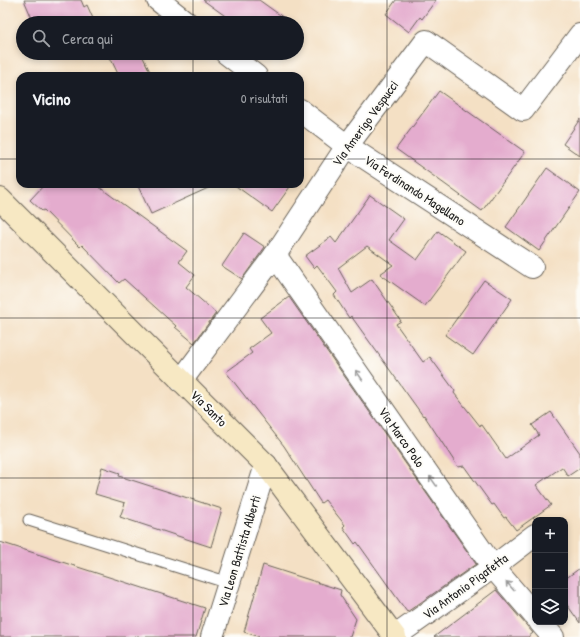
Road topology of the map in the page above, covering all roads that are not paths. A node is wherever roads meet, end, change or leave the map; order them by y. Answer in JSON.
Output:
{"nodes":[{"id":1,"x":158,"y":0,"type":"edge"},
{"id":2,"x":179,"y":16,"type":"edge"},
{"id":3,"x":580,"y":35,"type":"edge"},
{"id":4,"x":235,"y":60,"type":"edge"},
{"id":5,"x":251,"y":72,"type":"edge"},
{"id":6,"x":304,"y":113,"type":"edge"},
{"id":7,"x":347,"y":146,"type":"junction"},
{"id":8,"x":0,"y":199,"type":"edge"},
{"id":9,"x":275,"y":255,"type":"junction"},
{"id":10,"x":532,"y":267,"type":"dead end"},
{"id":11,"x":181,"y":381,"type":"junction"},
{"id":12,"x":266,"y":465,"type":"junction"},
{"id":13,"x":29,"y":520,"type":"dead end"},
{"id":14,"x":532,"y":537,"type":"edge"},
{"id":15,"x":493,"y":567,"type":"junction"},
{"id":16,"x":229,"y":583,"type":"junction"},
{"id":17,"x":532,"y":612,"type":"edge"},
{"id":18,"x":543,"y":625,"type":"edge"},
{"id":19,"x":212,"y":637,"type":"edge"},
{"id":20,"x":394,"y":637,"type":"edge"},
{"id":21,"x":553,"y":637,"type":"edge"}],
"edges":[{"from":1,"to":2,"type":"street"},
{"from":3,"to":7,"type":"street","name":"Via Amerigo Vespucci"},
{"from":4,"to":5,"type":"street"},
{"from":6,"to":7,"type":"street","name":"Via Ferdinando Magellano"},
{"from":7,"to":9,"type":"street","name":"Via Amerigo Vespucci"},
{"from":7,"to":10,"type":"street","name":"Via Ferdinando Magellano"},
{"from":8,"to":11,"type":"street","name":"Via Santo"},
{"from":9,"to":11,"type":"street","name":"Via Amerigo Vespucci"},
{"from":15,"to":9,"type":"street","name":"Via Marco Polo","one_way":true},
{"from":11,"to":12,"type":"street","name":"Via Santo"},
{"from":12,"to":16,"type":"street","name":"Via Leon Battista Alberti"},
{"from":12,"to":20,"type":"street","name":"Via Santo"},
{"from":13,"to":16,"type":"lane"},
{"from":14,"to":15,"type":"street","name":"Via Antonio Pigafetta"},
{"from":17,"to":15,"type":"street","name":"Via Marco Polo","one_way":true},
{"from":15,"to":20,"type":"street","name":"Via Antonio Pigafetta"},
{"from":16,"to":19,"type":"street","name":"Via Leon Battista Alberti"},
{"from":18,"to":21,"type":"street"}]}
